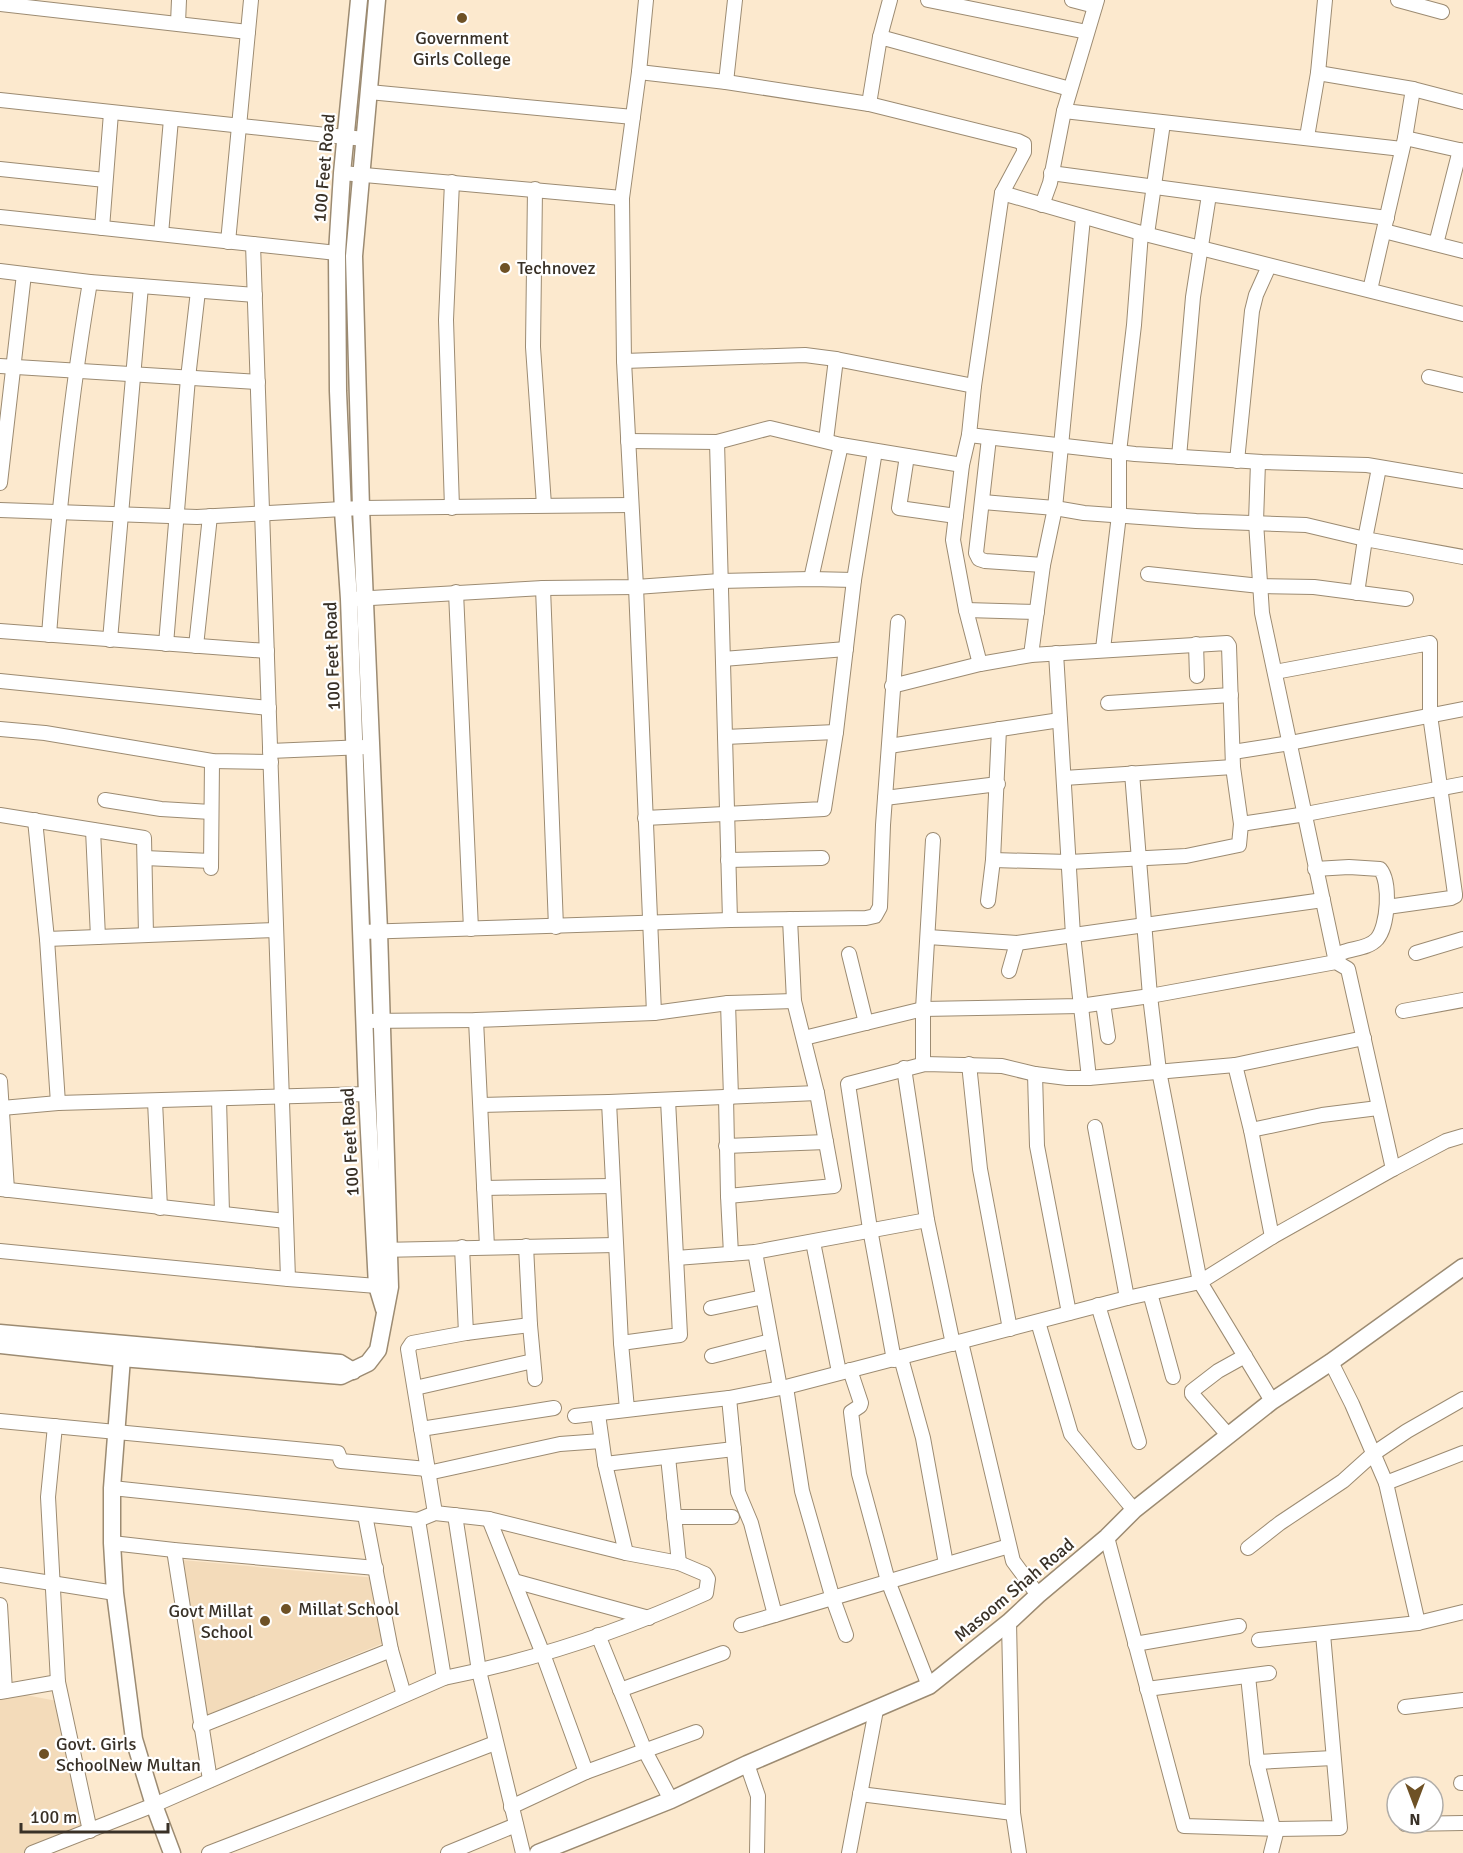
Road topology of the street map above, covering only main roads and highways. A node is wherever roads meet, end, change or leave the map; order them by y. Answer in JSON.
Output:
{"nodes":[{"id":1,"x":359,"y":0,"type":"edge"},
{"id":2,"x":377,"y":0,"type":"edge"},
{"id":3,"x":357,"y":599,"type":"junction"},
{"id":4,"x":362,"y":747,"type":"junction"},
{"id":5,"x":382,"y":1250,"type":"junction"},
{"id":6,"x":1463,"y":1267,"type":"edge"},
{"id":7,"x":384,"y":1310,"type":"junction"},
{"id":8,"x":0,"y":1333,"type":"edge"},
{"id":9,"x":0,"y":1345,"type":"edge"},
{"id":10,"x":122,"y":1351,"type":"junction"},
{"id":11,"x":566,"y":1848,"type":"edge"},
{"id":12,"x":172,"y":1853,"type":"edge"},
{"id":13,"x":538,"y":1853,"type":"edge"}],
"edges":[{"from":1,"to":3,"type":"main road","name":"100 Feet Road"},
{"from":2,"to":3,"type":"main road","name":"100 Feet Road"},
{"from":3,"to":4,"type":"main road","name":"100 Feet Road"},
{"from":4,"to":5,"type":"main road","name":"100 Feet Road"},
{"from":4,"to":5,"type":"main road","name":"100 Feet Road"},
{"from":5,"to":7,"type":"main road","name":"100 Feet Road"},
{"from":5,"to":7,"type":"main road","name":"100 Feet Road"},
{"from":6,"to":11,"type":"main road","name":"Masoom Shah Road"},
{"from":7,"to":10,"type":"main road","name":"100 Feet Road"},
{"from":8,"to":10,"type":"main road","name":"100 Feet Road"},
{"from":9,"to":10,"type":"main road","name":"100 Feet Road"},
{"from":10,"to":12,"type":"main road"},
{"from":11,"to":13,"type":"main road","name":"Masoom Shah Road"}]}
